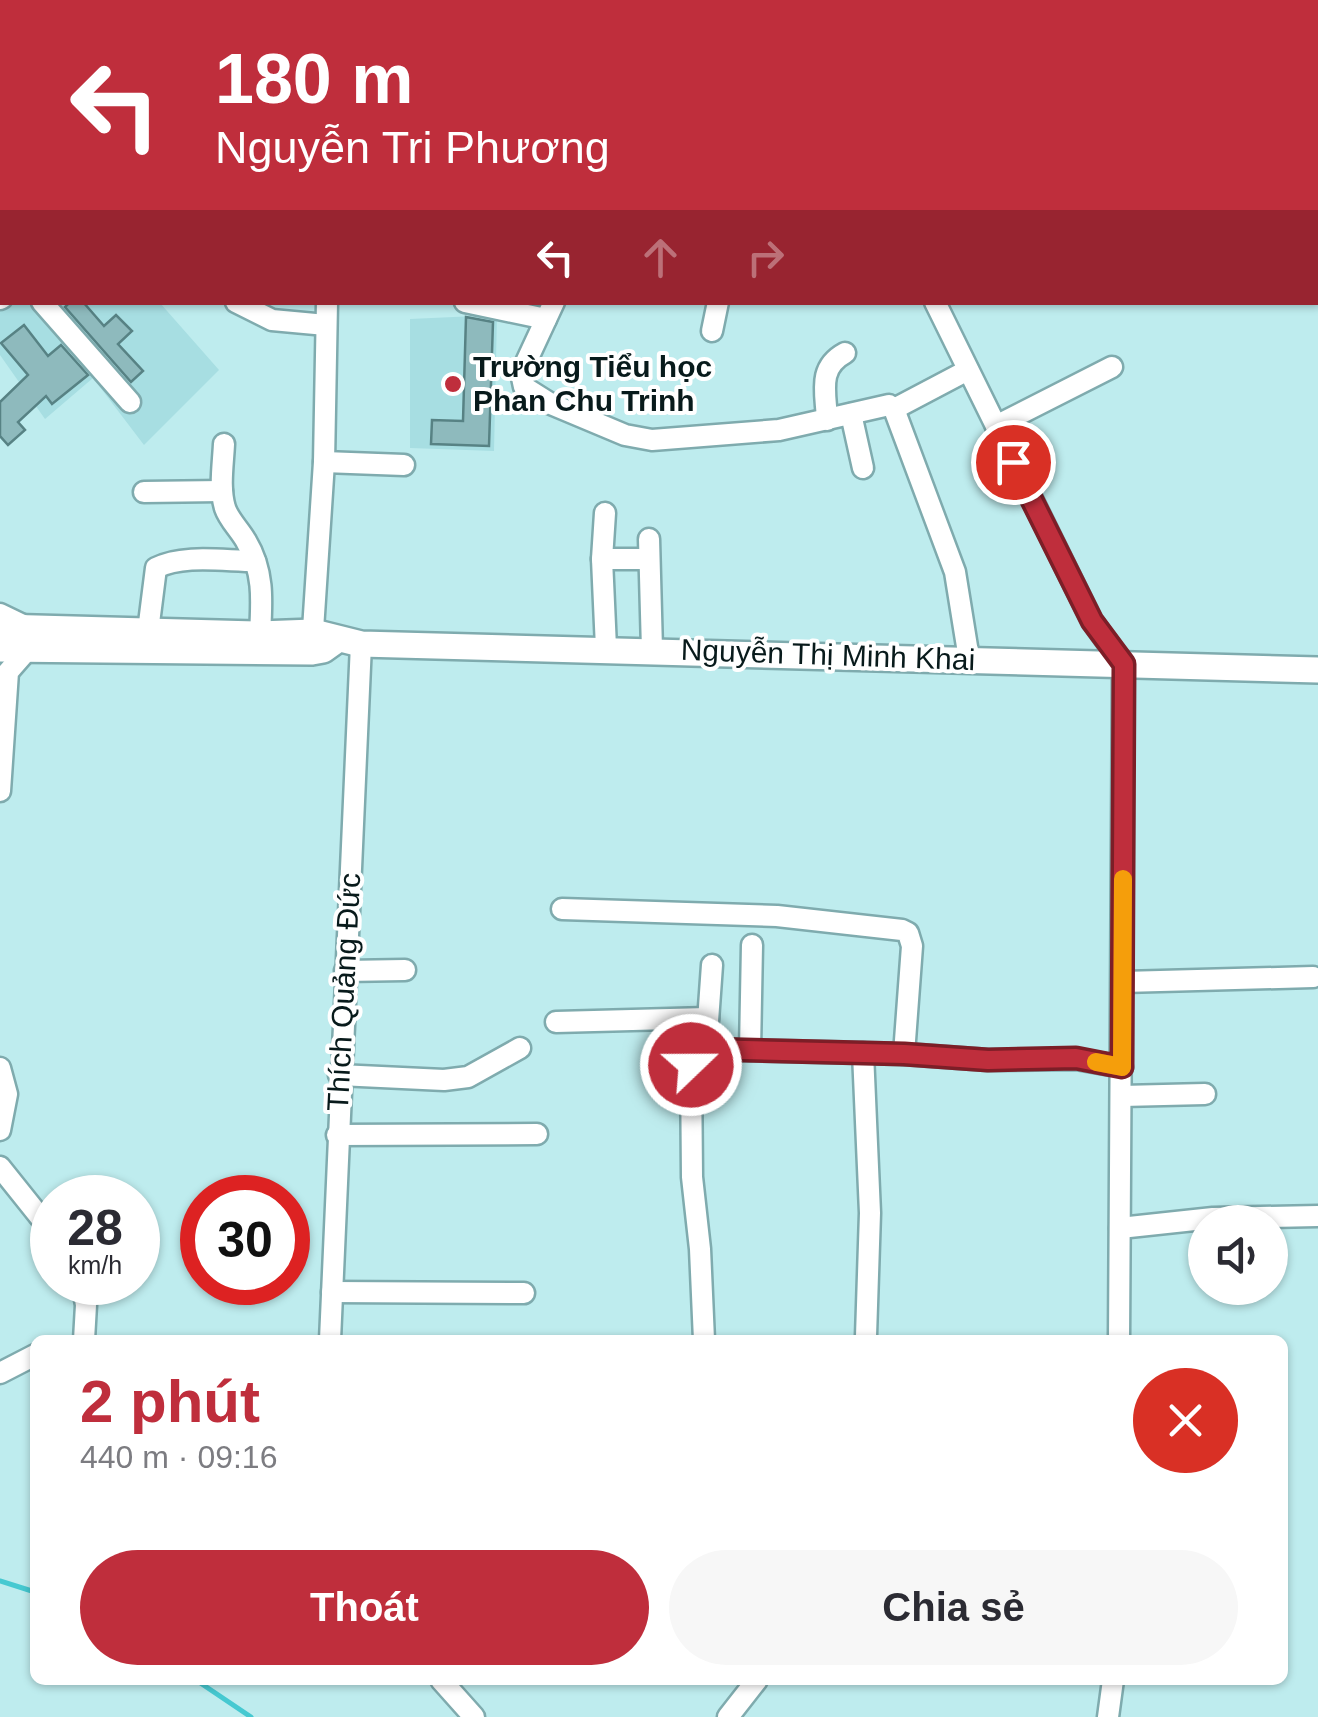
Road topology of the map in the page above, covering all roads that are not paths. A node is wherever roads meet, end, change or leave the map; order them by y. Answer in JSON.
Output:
{"nodes":[{"id":1,"x":45,"y":305,"type":"edge"},
{"id":2,"x":242,"y":305,"type":"edge"},
{"id":3,"x":327,"y":305,"type":"edge"},
{"id":4,"x":493,"y":305,"type":"edge"},
{"id":5,"x":717,"y":305,"type":"edge"},
{"id":6,"x":937,"y":305,"type":"edge"},
{"id":7,"x":550,"y":311,"type":"edge"},
{"id":8,"x":326,"y":325,"type":"junction"},
{"id":9,"x":712,"y":331,"type":"dead end"},
{"id":10,"x":845,"y":353,"type":"dead end"},
{"id":11,"x":1112,"y":367,"type":"dead end"},
{"id":12,"x":968,"y":370,"type":"junction"},
{"id":13,"x":130,"y":402,"type":"dead end"},
{"id":14,"x":894,"y":409,"type":"junction"},
{"id":15,"x":851,"y":414,"type":"junction"},
{"id":16,"x":827,"y":420,"type":"junction"},
{"id":17,"x":996,"y":426,"type":"junction"},
{"id":18,"x":224,"y":444,"type":"dead end"},
{"id":19,"x":324,"y":462,"type":"junction"},
{"id":20,"x":404,"y":465,"type":"dead end"},
{"id":21,"x":863,"y":468,"type":"dead end"},
{"id":22,"x":144,"y":492,"type":"dead end"},
{"id":23,"x":222,"y":492,"type":"junction"},
{"id":24,"x":604,"y":513,"type":"dead end"},
{"id":25,"x":602,"y":559,"type":"junction"},
{"id":26,"x":255,"y":561,"type":"junction"},
{"id":27,"x":0,"y":614,"type":"edge"},
{"id":28,"x":0,"y":626,"type":"edge"},
{"id":29,"x":148,"y":630,"type":"junction"},
{"id":30,"x":260,"y":634,"type":"junction"},
{"id":31,"x":29,"y":638,"type":"junction"},
{"id":32,"x":331,"y":642,"type":"junction"},
{"id":33,"x":606,"y":648,"type":"junction"},
{"id":34,"x":652,"y":650,"type":"junction"},
{"id":35,"x":969,"y":659,"type":"junction"},
{"id":36,"x":3,"y":663,"type":"edge"},
{"id":37,"x":1124,"y":664,"type":"junction"},
{"id":38,"x":1318,"y":670,"type":"edge"},
{"id":39,"x":0,"y":792,"type":"edge"},
{"id":40,"x":562,"y":909,"type":"dead end"},
{"id":41,"x":752,"y":946,"type":"dead end"},
{"id":42,"x":712,"y":965,"type":"dead end"},
{"id":43,"x":405,"y":970,"type":"dead end"},
{"id":44,"x":345,"y":971,"type":"junction"},
{"id":45,"x":1312,"y":977,"type":"dead end"},
{"id":46,"x":1123,"y":982,"type":"junction"},
{"id":47,"x":708,"y":1018,"type":"junction"},
{"id":48,"x":556,"y":1022,"type":"dead end"},
{"id":49,"x":520,"y":1048,"type":"dead end"},
{"id":50,"x":706,"y":1049,"type":"junction"},
{"id":51,"x":750,"y":1050,"type":"junction"},
{"id":52,"x":863,"y":1053,"type":"junction"},
{"id":53,"x":904,"y":1054,"type":"junction"},
{"id":54,"x":1122,"y":1067,"type":"junction"},
{"id":55,"x":0,"y":1068,"type":"edge"},
{"id":56,"x":340,"y":1075,"type":"junction"},
{"id":57,"x":1205,"y":1094,"type":"dead end"},
{"id":58,"x":1122,"y":1096,"type":"junction"},
{"id":59,"x":0,"y":1130,"type":"edge"},
{"id":60,"x":537,"y":1134,"type":"dead end"},
{"id":61,"x":337,"y":1135,"type":"junction"},
{"id":62,"x":0,"y":1167,"type":"edge"},
{"id":63,"x":30,"y":1204,"type":"edge"},
{"id":64,"x":1318,"y":1216,"type":"edge"},
{"id":65,"x":1120,"y":1228,"type":"junction"},
{"id":66,"x":332,"y":1292,"type":"junction"},
{"id":67,"x":524,"y":1294,"type":"dead end"},
{"id":68,"x":83,"y":1305,"type":"edge"},
{"id":69,"x":85,"y":1335,"type":"edge"},
{"id":70,"x":330,"y":1335,"type":"edge"},
{"id":71,"x":704,"y":1335,"type":"edge"},
{"id":72,"x":866,"y":1335,"type":"edge"},
{"id":73,"x":1119,"y":1335,"type":"edge"},
{"id":74,"x":30,"y":1358,"type":"edge"},
{"id":75,"x":0,"y":1373,"type":"edge"},
{"id":76,"x":445,"y":1685,"type":"edge"},
{"id":77,"x":753,"y":1685,"type":"edge"},
{"id":78,"x":1111,"y":1685,"type":"edge"},
{"id":79,"x":474,"y":1717,"type":"edge"},
{"id":80,"x":729,"y":1717,"type":"edge"},
{"id":81,"x":1108,"y":1717,"type":"edge"}],
"edges":[{"from":1,"to":13,"type":"street"},
{"from":2,"to":8,"type":"street"},
{"from":3,"to":8,"type":"street","name":"Thích Quảng Đức"},
{"from":4,"to":7,"type":"street"},
{"from":5,"to":9,"type":"street"},
{"from":6,"to":12,"type":"street"},
{"from":7,"to":16,"type":"street"},
{"from":8,"to":19,"type":"street","name":"Thích Quảng Đức"},
{"from":10,"to":16,"type":"street"},
{"from":11,"to":17,"type":"street"},
{"from":12,"to":14,"type":"street"},
{"from":12,"to":17,"type":"street"},
{"from":14,"to":15,"type":"street"},
{"from":14,"to":35,"type":"street"},
{"from":15,"to":16,"type":"street"},
{"from":15,"to":21,"type":"street"},
{"from":17,"to":37,"type":"street"},
{"from":18,"to":23,"type":"street"},
{"from":19,"to":20,"type":"street"},
{"from":19,"to":32,"type":"street","name":"Thích Quảng Đức"},
{"from":22,"to":23,"type":"street"},
{"from":23,"to":26,"type":"street"},
{"from":24,"to":25,"type":"street"},
{"from":25,"to":33,"type":"street"},
{"from":25,"to":34,"type":"street"},
{"from":26,"to":29,"type":"street"},
{"from":26,"to":30,"type":"street"},
{"from":27,"to":31,"type":"street"},
{"from":28,"to":31,"type":"main road","name":"Nguyễn Thị Minh Khai"},
{"from":29,"to":30,"type":"main road","name":"Nguyễn Thị Minh Khai"},
{"from":29,"to":31,"type":"main road","name":"Nguyễn Thị Minh Khai"},
{"from":30,"to":32,"type":"main road","name":"Nguyễn Thị Minh Khai"},
{"from":31,"to":32,"type":"main road","name":"Nguyễn Thị Minh Khai"},
{"from":31,"to":36,"type":"main road","name":"Nguyễn Thị Minh Khai"},
{"from":32,"to":33,"type":"main road","name":"Nguyễn Thị Minh Khai"},
{"from":32,"to":44,"type":"street","name":"Thích Quảng Đức"},
{"from":33,"to":34,"type":"main road","name":"Nguyễn Thị Minh Khai"},
{"from":34,"to":35,"type":"main road","name":"Nguyễn Thị Minh Khai"},
{"from":35,"to":37,"type":"main road","name":"Nguyễn Thị Minh Khai"},
{"from":36,"to":39,"type":"street"},
{"from":37,"to":38,"type":"main road","name":"Nguyễn Thị Minh Khai"},
{"from":37,"to":46,"type":"street"},
{"from":40,"to":53,"type":"street"},
{"from":41,"to":51,"type":"street"},
{"from":42,"to":47,"type":"street"},
{"from":43,"to":44,"type":"street"},
{"from":44,"to":56,"type":"street","name":"Thích Quảng Đức"},
{"from":45,"to":46,"type":"street"},
{"from":46,"to":54,"type":"street"},
{"from":47,"to":48,"type":"street"},
{"from":47,"to":50,"type":"street"},
{"from":49,"to":56,"type":"street"},
{"from":50,"to":51,"type":"street"},
{"from":50,"to":71,"type":"street"},
{"from":51,"to":52,"type":"street"},
{"from":52,"to":53,"type":"street"},
{"from":52,"to":72,"type":"street"},
{"from":53,"to":54,"type":"street"},
{"from":54,"to":58,"type":"street"},
{"from":55,"to":59,"type":"street"},
{"from":56,"to":61,"type":"street","name":"Thích Quảng Đức"},
{"from":57,"to":58,"type":"street"},
{"from":58,"to":65,"type":"street"},
{"from":60,"to":61,"type":"street"},
{"from":61,"to":66,"type":"street","name":"Thích Quảng Đức"},
{"from":62,"to":63,"type":"street"},
{"from":64,"to":65,"type":"street"},
{"from":65,"to":73,"type":"street"},
{"from":66,"to":67,"type":"street"},
{"from":66,"to":70,"type":"street","name":"Thích Quảng Đức"},
{"from":68,"to":69,"type":"street"},
{"from":74,"to":75,"type":"street"},
{"from":76,"to":79,"type":"street"},
{"from":77,"to":80,"type":"street"},
{"from":78,"to":81,"type":"street"}]}
